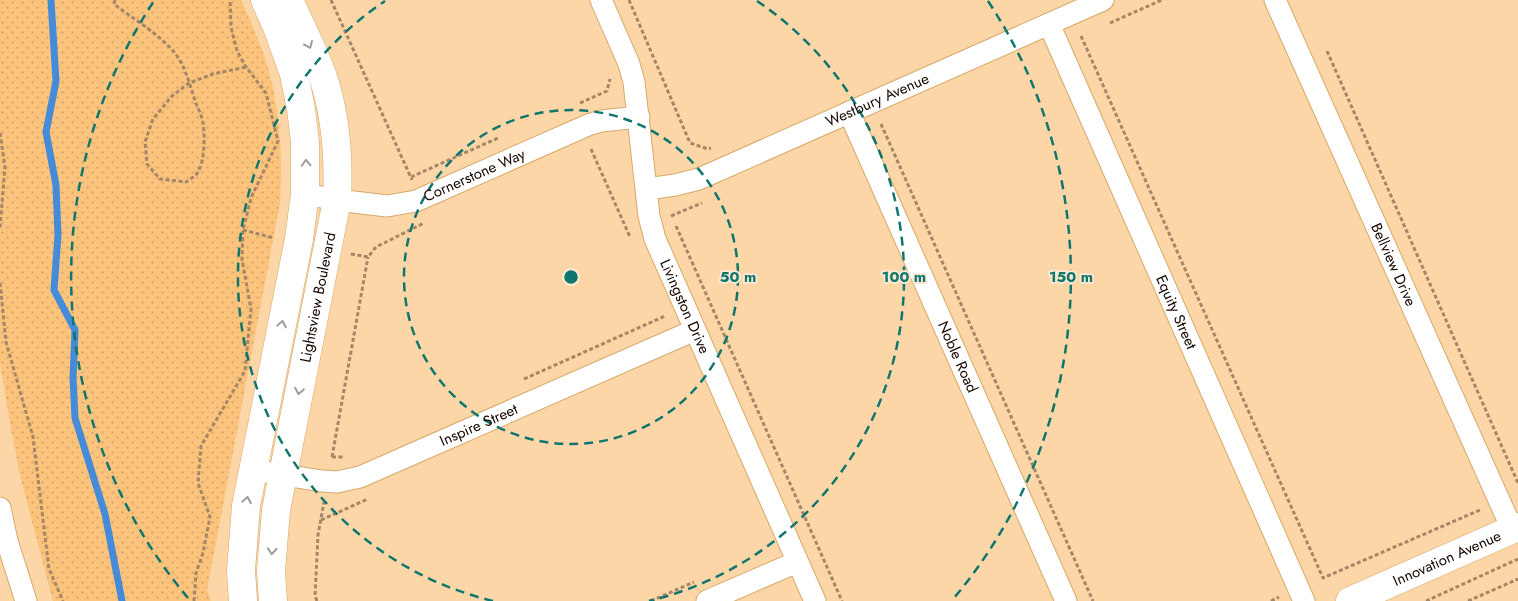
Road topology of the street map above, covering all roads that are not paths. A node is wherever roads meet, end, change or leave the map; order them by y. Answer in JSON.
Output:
{"nodes":[{"id":1,"x":266,"y":0,"type":"edge"},
{"id":2,"x":289,"y":0,"type":"edge"},
{"id":3,"x":601,"y":0,"type":"edge"},
{"id":4,"x":1103,"y":0,"type":"edge"},
{"id":5,"x":1275,"y":0,"type":"edge"},
{"id":6,"x":1049,"y":24,"type":"junction"},
{"id":7,"x":849,"y":112,"type":"junction"},
{"id":8,"x":639,"y":117,"type":"junction"},
{"id":9,"x":647,"y":189,"type":"junction"},
{"id":10,"x":305,"y":194,"type":"junction"},
{"id":11,"x":337,"y":200,"type":"junction"},
{"id":12,"x":695,"y":330,"type":"junction"},
{"id":13,"x":253,"y":470,"type":"junction"},
{"id":14,"x":283,"y":475,"type":"junction"},
{"id":15,"x":0,"y":508,"type":"edge"},
{"id":16,"x":1515,"y":528,"type":"edge"},
{"id":17,"x":4,"y":543,"type":"edge"},
{"id":18,"x":797,"y":562,"type":"junction"},
{"id":19,"x":26,"y":601,"type":"edge"},
{"id":20,"x":244,"y":601,"type":"edge"},
{"id":21,"x":273,"y":601,"type":"edge"},
{"id":22,"x":708,"y":601,"type":"edge"},
{"id":23,"x":814,"y":601,"type":"edge"},
{"id":24,"x":1066,"y":601,"type":"edge"},
{"id":25,"x":1304,"y":601,"type":"edge"},
{"id":26,"x":1350,"y":601,"type":"edge"}],
"edges":[{"from":10,"to":1,"type":"street","name":"Lightsview Boulevard","one_way":true},
{"from":2,"to":11,"type":"street","name":"Lightsview Boulevard","one_way":true},
{"from":3,"to":8,"type":"street","name":"Livingston Drive"},
{"from":4,"to":6,"type":"street","name":"Westbury Avenue"},
{"from":5,"to":16,"type":"street","name":"Bellview Drive"},
{"from":6,"to":7,"type":"street","name":"Westbury Avenue"},
{"from":6,"to":25,"type":"street","name":"Equity Street"},
{"from":7,"to":9,"type":"street","name":"Westbury Avenue"},
{"from":7,"to":24,"type":"street","name":"Noble Road"},
{"from":8,"to":9,"type":"street","name":"Livingston Drive"},
{"from":8,"to":11,"type":"street","name":"Cornerstone Way"},
{"from":9,"to":12,"type":"street","name":"Livingston Drive"},
{"from":10,"to":11,"type":"street","name":"Cornerstone Way"},
{"from":13,"to":10,"type":"street","name":"Lightsview Boulevard","one_way":true},
{"from":11,"to":14,"type":"street","name":"Lightsview Boulevard","one_way":true},
{"from":12,"to":14,"type":"street","name":"Inspire Street"},
{"from":12,"to":18,"type":"street","name":"Livingston Drive"},
{"from":13,"to":14,"type":"street","name":"Inspire Street"},
{"from":20,"to":13,"type":"street","name":"Lightsview Boulevard","one_way":true},
{"from":14,"to":21,"type":"street","name":"Lightsview Boulevard","one_way":true},
{"from":15,"to":17,"type":"street"},
{"from":16,"to":26,"type":"street","name":"Innovation Avenue"},
{"from":17,"to":19,"type":"street"},
{"from":18,"to":22,"type":"street"},
{"from":18,"to":23,"type":"street","name":"Livingston Drive"}]}
